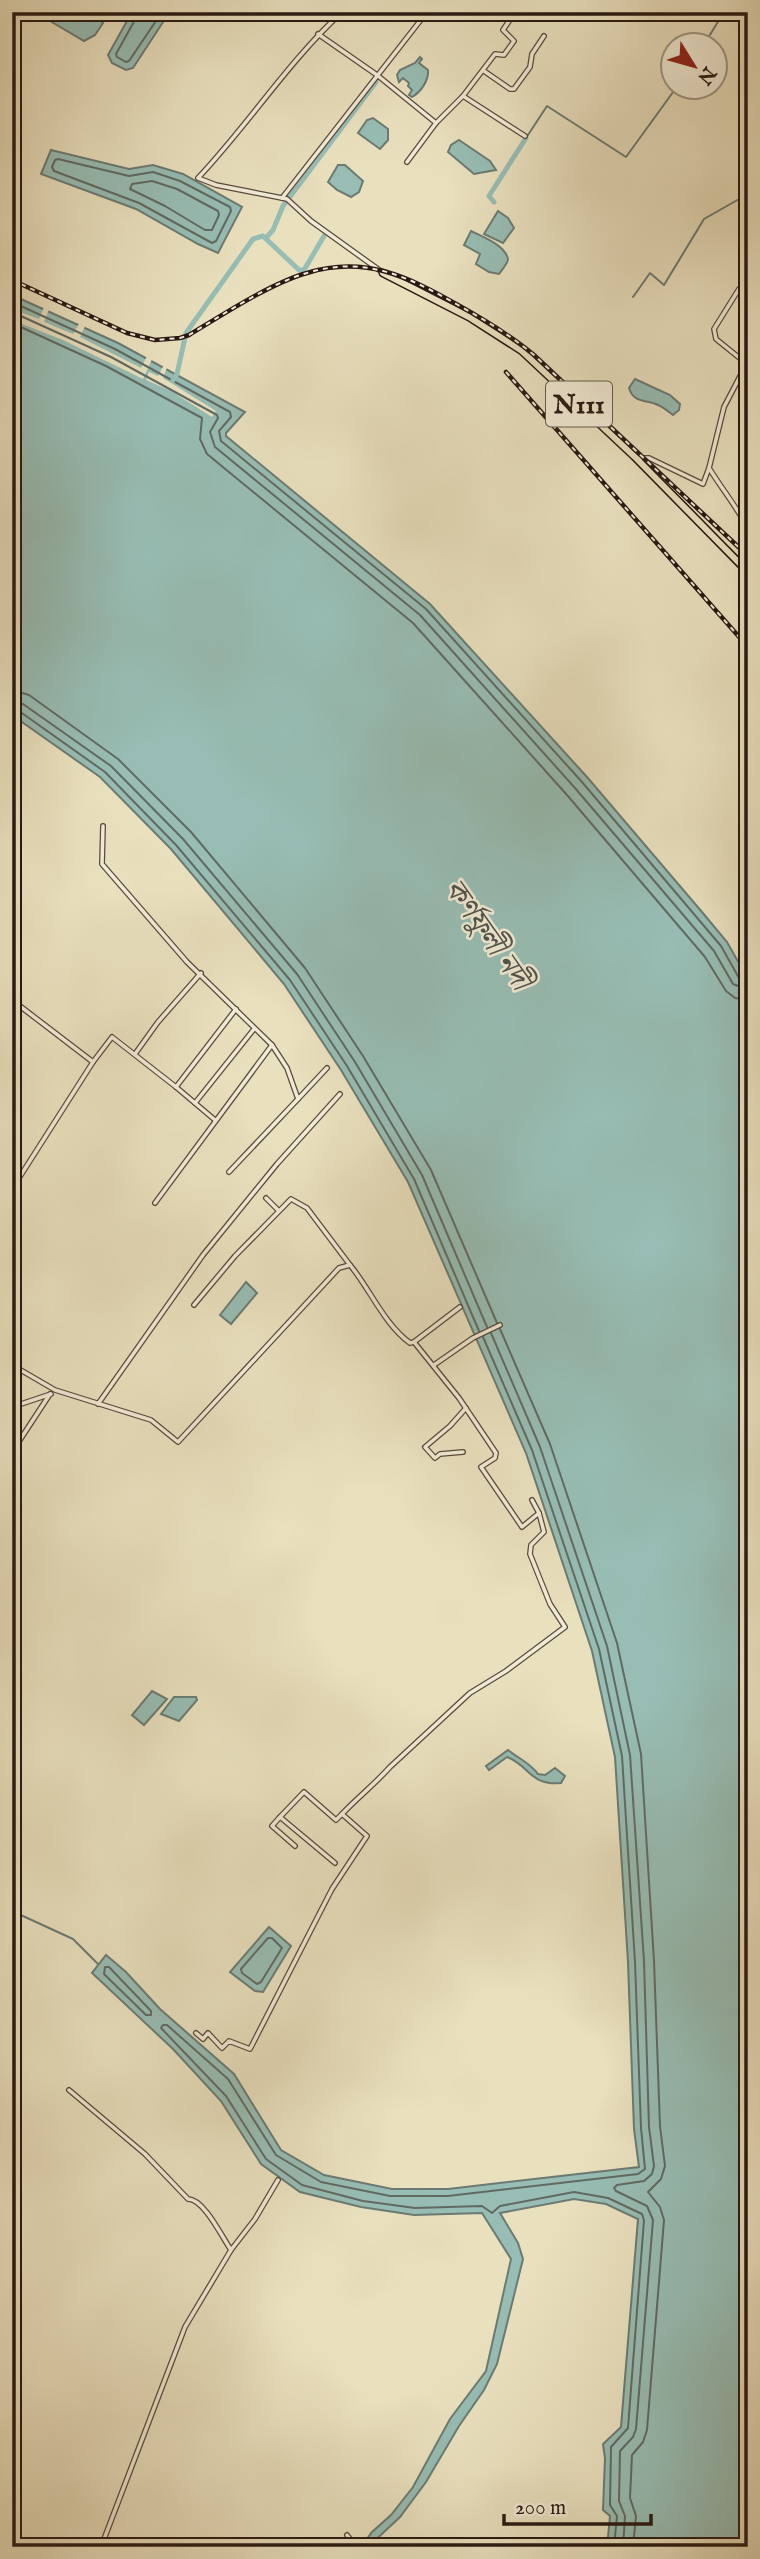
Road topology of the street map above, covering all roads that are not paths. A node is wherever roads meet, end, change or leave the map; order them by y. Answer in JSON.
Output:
{"nodes":[{"id":1,"x":342,"y":12,"type":"edge"},
{"id":2,"x":427,"y":12,"type":"edge"},
{"id":3,"x":515,"y":12,"type":"edge"},
{"id":4,"x":318,"y":34,"type":"junction"},
{"id":5,"x":544,"y":36,"type":"dead end"},
{"id":6,"x":484,"y":71,"type":"junction"},
{"id":7,"x":377,"y":75,"type":"junction"},
{"id":8,"x":463,"y":96,"type":"junction"},
{"id":9,"x":436,"y":123,"type":"junction"},
{"id":10,"x":525,"y":136,"type":"dead end"},
{"id":11,"x":407,"y":162,"type":"dead end"},
{"id":12,"x":281,"y":198,"type":"junction"},
{"id":13,"x":383,"y":273,"type":"joint"},
{"id":14,"x":748,"y":289,"type":"edge"},
{"id":15,"x":747,"y":364,"type":"edge"},
{"id":16,"x":635,"y":457,"type":"junction"},
{"id":17,"x":709,"y":468,"type":"junction"},
{"id":18,"x":748,"y":528,"type":"edge"},
{"id":19,"x":748,"y":572,"type":"edge"},
{"id":20,"x":103,"y":826,"type":"dead end"},
{"id":21,"x":201,"y":973,"type":"junction"},
{"id":22,"x":12,"y":1000,"type":"edge"},
{"id":23,"x":236,"y":1009,"type":"junction"},
{"id":24,"x":254,"y":1029,"type":"junction"},
{"id":25,"x":272,"y":1045,"type":"junction"},
{"id":26,"x":135,"y":1054,"type":"junction"},
{"id":27,"x":93,"y":1062,"type":"junction"},
{"id":28,"x":327,"y":1068,"type":"dead end"},
{"id":29,"x":176,"y":1087,"type":"junction"},
{"id":30,"x":340,"y":1094,"type":"dead end"},
{"id":31,"x":298,"y":1099,"type":"junction"},
{"id":32,"x":195,"y":1103,"type":"junction"},
{"id":33,"x":215,"y":1120,"type":"junction"},
{"id":34,"x":229,"y":1172,"type":"dead end"},
{"id":35,"x":12,"y":1189,"type":"edge"},
{"id":36,"x":266,"y":1198,"type":"dead end"},
{"id":37,"x":155,"y":1203,"type":"dead end"},
{"id":38,"x":278,"y":1210,"type":"junction"},
{"id":39,"x":350,"y":1265,"type":"junction"},
{"id":40,"x":194,"y":1306,"type":"dead end"},
{"id":41,"x":460,"y":1307,"type":"dead end"},
{"id":42,"x":500,"y":1325,"type":"dead end"},
{"id":43,"x":414,"y":1342,"type":"junction"},
{"id":44,"x":12,"y":1365,"type":"edge"},
{"id":45,"x":434,"y":1366,"type":"junction"},
{"id":46,"x":55,"y":1390,"type":"junction"},
{"id":47,"x":50,"y":1394,"type":"junction"},
{"id":48,"x":98,"y":1404,"type":"junction"},
{"id":49,"x":12,"y":1407,"type":"edge"},
{"id":50,"x":466,"y":1408,"type":"junction"},
{"id":51,"x":12,"y":1452,"type":"edge"},
{"id":52,"x":463,"y":1452,"type":"dead end"},
{"id":53,"x":532,"y":1500,"type":"dead end"},
{"id":54,"x":539,"y":1513,"type":"junction"},
{"id":55,"x":342,"y":1814,"type":"junction"},
{"id":56,"x":281,"y":1817,"type":"junction"},
{"id":57,"x":295,"y":1846,"type":"dead end"},
{"id":58,"x":335,"y":1863,"type":"dead end"},
{"id":59,"x":196,"y":2033,"type":"dead end"},
{"id":60,"x":69,"y":2090,"type":"dead end"},
{"id":61,"x":278,"y":2180,"type":"dead end"},
{"id":62,"x":231,"y":2250,"type":"junction"},
{"id":63,"x":347,"y":2535,"type":"dead end"},
{"id":64,"x":101,"y":2547,"type":"edge"},
{"id":65,"x":350,"y":2547,"type":"edge"}],
"edges":[{"from":1,"to":4,"type":"street"},
{"from":2,"to":7,"type":"street"},
{"from":3,"to":6,"type":"street"},
{"from":4,"to":7,"type":"street"},
{"from":4,"to":12,"type":"street"},
{"from":5,"to":6,"type":"street"},
{"from":6,"to":8,"type":"street"},
{"from":7,"to":9,"type":"street"},
{"from":7,"to":12,"type":"street"},
{"from":8,"to":9,"type":"street"},
{"from":8,"to":10,"type":"street"},
{"from":9,"to":11,"type":"street"},
{"from":12,"to":13,"type":"street"},
{"from":13,"to":16,"type":"highway","number":"N111"},
{"from":14,"to":15,"type":"street"},
{"from":15,"to":17,"type":"street"},
{"from":16,"to":17,"type":"street"},
{"from":16,"to":19,"type":"highway","number":"N111"},
{"from":17,"to":18,"type":"street"},
{"from":20,"to":21,"type":"street"},
{"from":21,"to":23,"type":"street"},
{"from":21,"to":26,"type":"street"},
{"from":22,"to":27,"type":"street"},
{"from":23,"to":24,"type":"street"},
{"from":23,"to":29,"type":"street"},
{"from":24,"to":25,"type":"street"},
{"from":24,"to":32,"type":"street"},
{"from":25,"to":31,"type":"street"},
{"from":25,"to":33,"type":"street"},
{"from":26,"to":27,"type":"street"},
{"from":26,"to":29,"type":"street"},
{"from":27,"to":35,"type":"street"},
{"from":28,"to":31,"type":"street"},
{"from":29,"to":32,"type":"street"},
{"from":30,"to":48,"type":"street"},
{"from":31,"to":34,"type":"street"},
{"from":32,"to":33,"type":"street"},
{"from":33,"to":37,"type":"street"},
{"from":36,"to":38,"type":"street"},
{"from":38,"to":39,"type":"street"},
{"from":38,"to":40,"type":"street"},
{"from":39,"to":43,"type":"street"},
{"from":39,"to":48,"type":"street"},
{"from":41,"to":43,"type":"street"},
{"from":42,"to":45,"type":"street"},
{"from":43,"to":45,"type":"street"},
{"from":44,"to":46,"type":"street"},
{"from":45,"to":50,"type":"street"},
{"from":46,"to":47,"type":"street"},
{"from":46,"to":48,"type":"street"},
{"from":47,"to":49,"type":"street"},
{"from":47,"to":51,"type":"street"},
{"from":50,"to":52,"type":"street"},
{"from":50,"to":54,"type":"street"},
{"from":53,"to":54,"type":"street"},
{"from":54,"to":55,"type":"street"},
{"from":55,"to":56,"type":"street"},
{"from":55,"to":59,"type":"street"},
{"from":56,"to":57,"type":"street"},
{"from":56,"to":58,"type":"street"},
{"from":60,"to":62,"type":"street"},
{"from":61,"to":62,"type":"street"},
{"from":62,"to":64,"type":"street"},
{"from":63,"to":65,"type":"street"}]}
